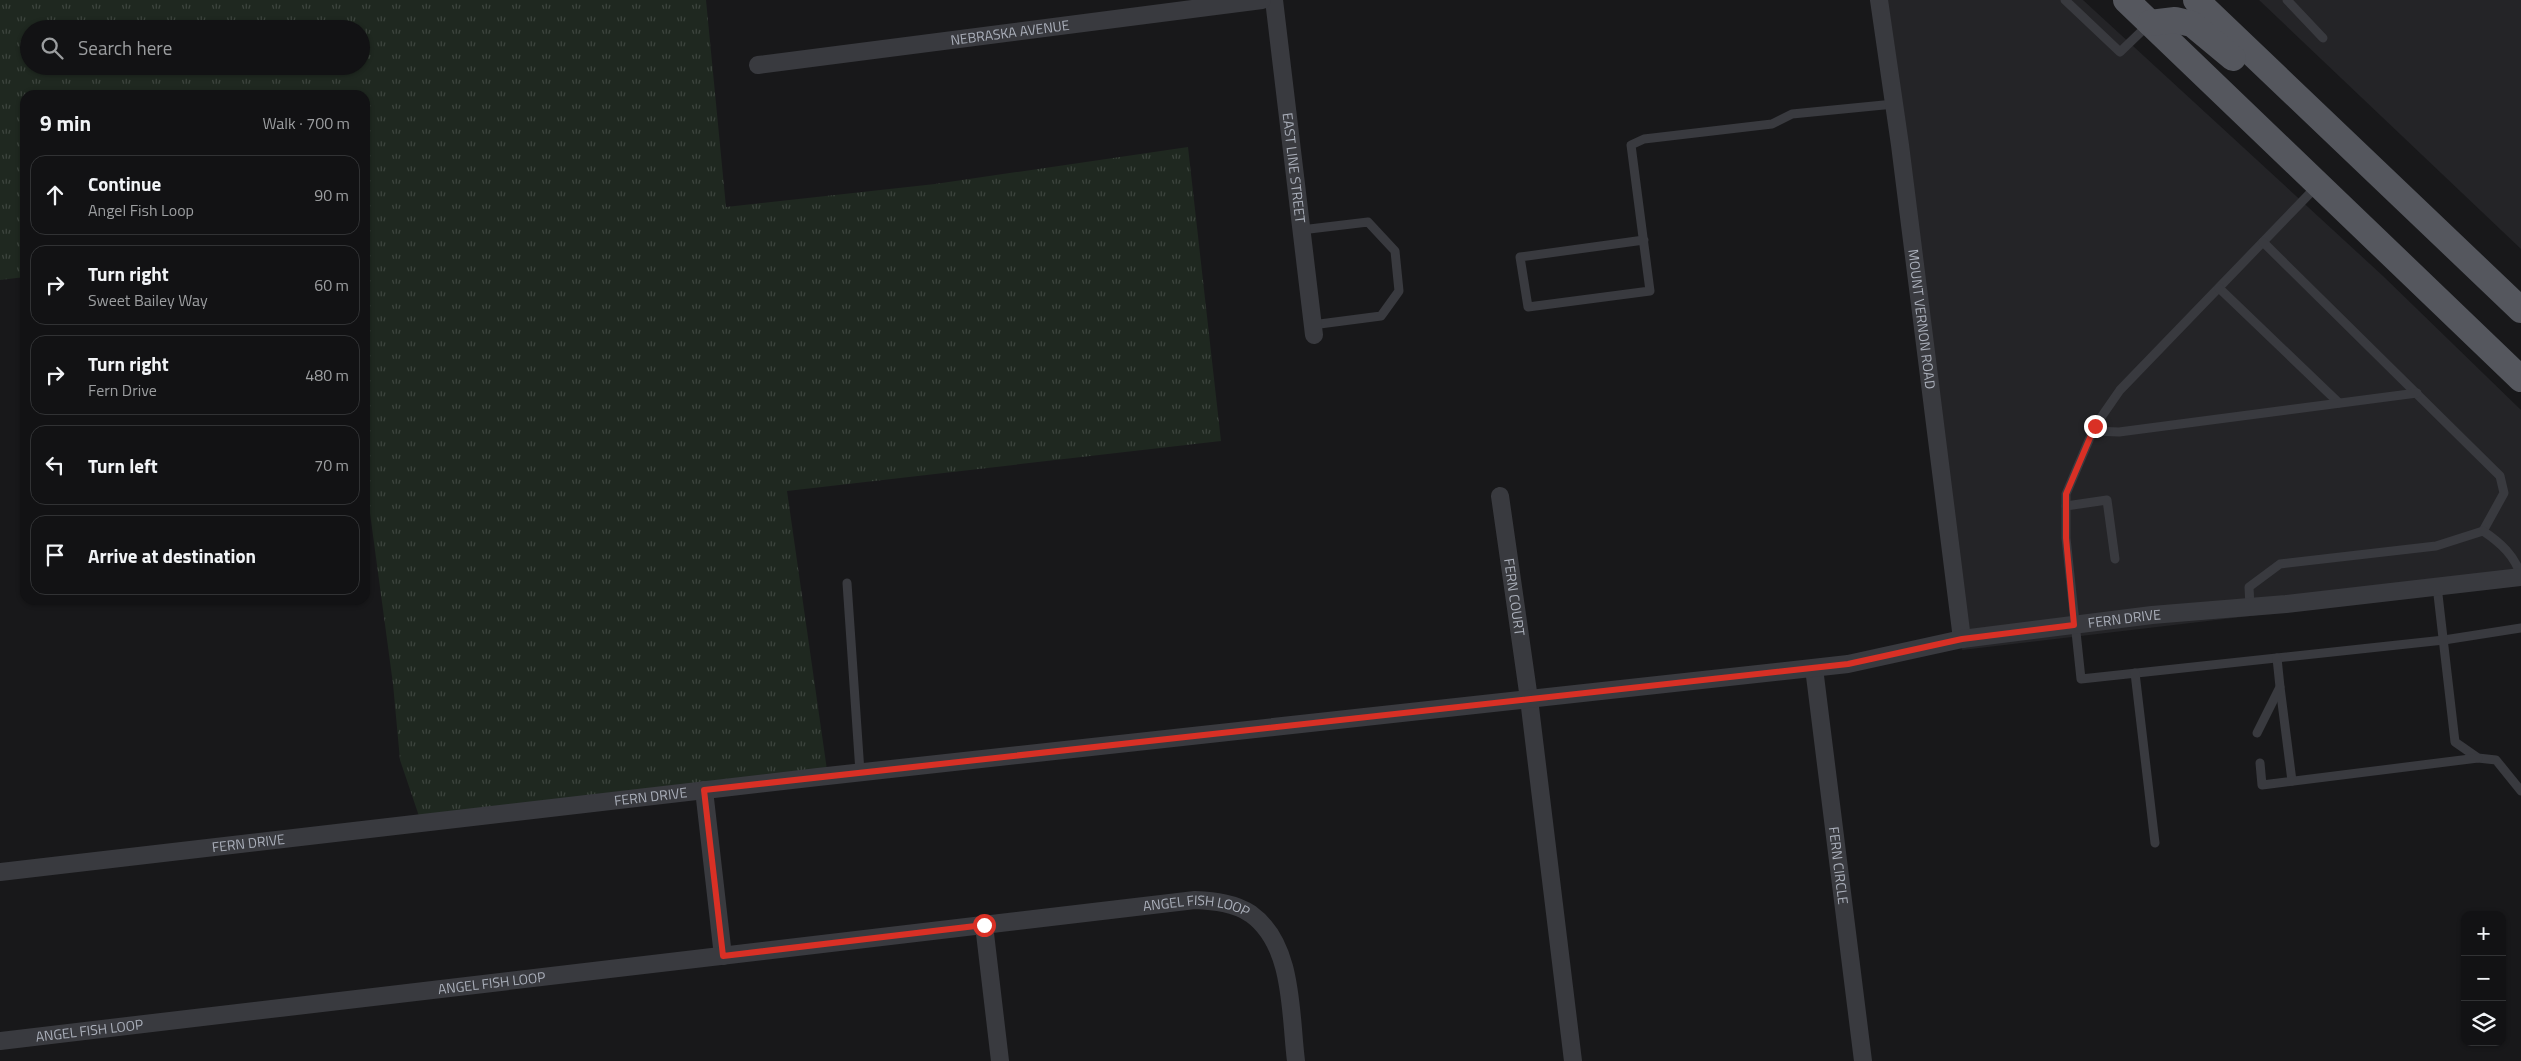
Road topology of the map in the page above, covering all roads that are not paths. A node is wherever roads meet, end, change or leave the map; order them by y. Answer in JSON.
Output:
{"nodes":[{"id":1,"x":1262,"y":0,"type":"edge"},
{"id":2,"x":1274,"y":0,"type":"edge"},
{"id":3,"x":1879,"y":0,"type":"edge"},
{"id":4,"x":2065,"y":0,"type":"edge"},
{"id":5,"x":2126,"y":0,"type":"edge"},
{"id":6,"x":2196,"y":0,"type":"edge"},
{"id":7,"x":2286,"y":0,"type":"edge"},
{"id":8,"x":2150,"y":23,"type":"junction"},
{"id":9,"x":2323,"y":38,"type":"dead end"},
{"id":10,"x":758,"y":65,"type":"dead end"},
{"id":11,"x":1894,"y":104,"type":"junction"},
{"id":12,"x":2385,"y":178,"type":"junction"},
{"id":13,"x":2318,"y":185,"type":"junction"},
{"id":14,"x":1301,"y":230,"type":"junction"},
{"id":15,"x":1644,"y":240,"type":"junction"},
{"id":16,"x":2262,"y":242,"type":"junction"},
{"id":17,"x":2218,"y":288,"type":"junction"},
{"id":18,"x":2521,"y":310,"type":"edge"},
{"id":19,"x":1313,"y":330,"type":"joint"},
{"id":20,"x":2521,"y":379,"type":"edge"},
{"id":21,"x":2417,"y":393,"type":"junction"},
{"id":22,"x":2339,"y":404,"type":"junction"},
{"id":23,"x":2092,"y":431,"type":"junction"},
{"id":24,"x":1500,"y":496,"type":"dead end"},
{"id":25,"x":2066,"y":506,"type":"junction"},
{"id":26,"x":2483,"y":531,"type":"junction"},
{"id":27,"x":2115,"y":559,"type":"dead end"},
{"id":28,"x":2521,"y":576,"type":"edge"},
{"id":29,"x":848,"y":583,"type":"dead end"},
{"id":30,"x":2437,"y":586,"type":"junction"},
{"id":31,"x":2250,"y":607,"type":"junction"},
{"id":32,"x":2074,"y":625,"type":"junction"},
{"id":33,"x":2521,"y":628,"type":"edge"},
{"id":34,"x":1962,"y":639,"type":"junction"},
{"id":35,"x":2444,"y":640,"type":"junction"},
{"id":36,"x":2277,"y":658,"type":"junction"},
{"id":37,"x":1814,"y":668,"type":"junction"},
{"id":38,"x":2135,"y":673,"type":"junction"},
{"id":39,"x":2280,"y":687,"type":"junction"},
{"id":40,"x":1529,"y":699,"type":"junction"},
{"id":41,"x":2257,"y":733,"type":"dead end"},
{"id":42,"x":2478,"y":758,"type":"junction"},
{"id":43,"x":2260,"y":763,"type":"dead end"},
{"id":44,"x":860,"y":772,"type":"junction"},
{"id":45,"x":2292,"y":781,"type":"junction"},
{"id":46,"x":704,"y":790,"type":"junction"},
{"id":47,"x":2521,"y":791,"type":"edge"},
{"id":48,"x":2155,"y":843,"type":"dead end"},
{"id":49,"x":0,"y":872,"type":"edge"},
{"id":50,"x":984,"y":925,"type":"junction"},
{"id":51,"x":723,"y":956,"type":"junction"},
{"id":52,"x":0,"y":1041,"type":"edge"},
{"id":53,"x":1000,"y":1061,"type":"edge"},
{"id":54,"x":1296,"y":1061,"type":"edge"},
{"id":55,"x":1573,"y":1061,"type":"edge"},
{"id":56,"x":1863,"y":1061,"type":"edge"}],
"edges":[{"from":1,"to":10,"type":"street","name":"NEBRASKA AVENUE"},
{"from":2,"to":14,"type":"street","name":"EAST LINE STREET"},
{"from":3,"to":11,"type":"street","name":"MOUNT VERNON ROAD"},
{"from":4,"to":8,"type":"lane"},
{"from":5,"to":8,"type":"main road"},
{"from":6,"to":12,"type":"main road"},
{"from":7,"to":9,"type":"lane"},
{"from":8,"to":12,"type":"main road"},
{"from":8,"to":13,"type":"main road"},
{"from":11,"to":15,"type":"lane"},
{"from":11,"to":34,"type":"street","name":"MOUNT VERNON ROAD"},
{"from":12,"to":18,"type":"main road"},
{"from":13,"to":16,"type":"lane"},
{"from":13,"to":20,"type":"main road"},
{"from":14,"to":19,"type":"street","name":"EAST LINE STREET"},
{"from":14,"to":19,"type":"lane"},
{"from":15,"to":15,"type":"lane"},
{"from":16,"to":17,"type":"lane"},
{"from":16,"to":21,"type":"lane"},
{"from":17,"to":22,"type":"lane"},
{"from":17,"to":23,"type":"lane"},
{"from":21,"to":22,"type":"lane"},
{"from":21,"to":26,"type":"lane"},
{"from":22,"to":23,"type":"lane"},
{"from":23,"to":25,"type":"lane"},
{"from":24,"to":40,"type":"street","name":"FERN COURT"},
{"from":25,"to":27,"type":"lane"},
{"from":25,"to":32,"type":"lane"},
{"from":26,"to":28,"type":"lane"},
{"from":26,"to":31,"type":"lane"},
{"from":28,"to":30,"type":"street","name":"FERN DRIVE"},
{"from":29,"to":44,"type":"lane"},
{"from":30,"to":31,"type":"street","name":"FERN DRIVE"},
{"from":30,"to":35,"type":"lane"},
{"from":31,"to":32,"type":"street","name":"FERN DRIVE"},
{"from":32,"to":34,"type":"street","name":"FERN DRIVE"},
{"from":32,"to":38,"type":"lane"},
{"from":33,"to":35,"type":"lane"},
{"from":34,"to":37,"type":"street","name":"FERN DRIVE"},
{"from":35,"to":36,"type":"lane"},
{"from":35,"to":42,"type":"lane"},
{"from":36,"to":38,"type":"lane"},
{"from":36,"to":39,"type":"lane"},
{"from":37,"to":40,"type":"street","name":"FERN DRIVE"},
{"from":37,"to":56,"type":"street","name":"FERN CIRCLE"},
{"from":38,"to":48,"type":"lane"},
{"from":39,"to":41,"type":"lane"},
{"from":39,"to":45,"type":"lane"},
{"from":40,"to":44,"type":"street","name":"FERN DRIVE"},
{"from":40,"to":55,"type":"street"},
{"from":42,"to":45,"type":"lane"},
{"from":42,"to":47,"type":"lane"},
{"from":43,"to":45,"type":"lane"},
{"from":44,"to":46,"type":"street","name":"FERN DRIVE"},
{"from":46,"to":49,"type":"street","name":"FERN DRIVE"},
{"from":46,"to":51,"type":"street"},
{"from":50,"to":51,"type":"street","name":"ANGEL FISH LOOP"},
{"from":50,"to":53,"type":"street"},
{"from":50,"to":54,"type":"street","name":"ANGEL FISH LOOP"},
{"from":51,"to":52,"type":"street","name":"ANGEL FISH LOOP"}]}
